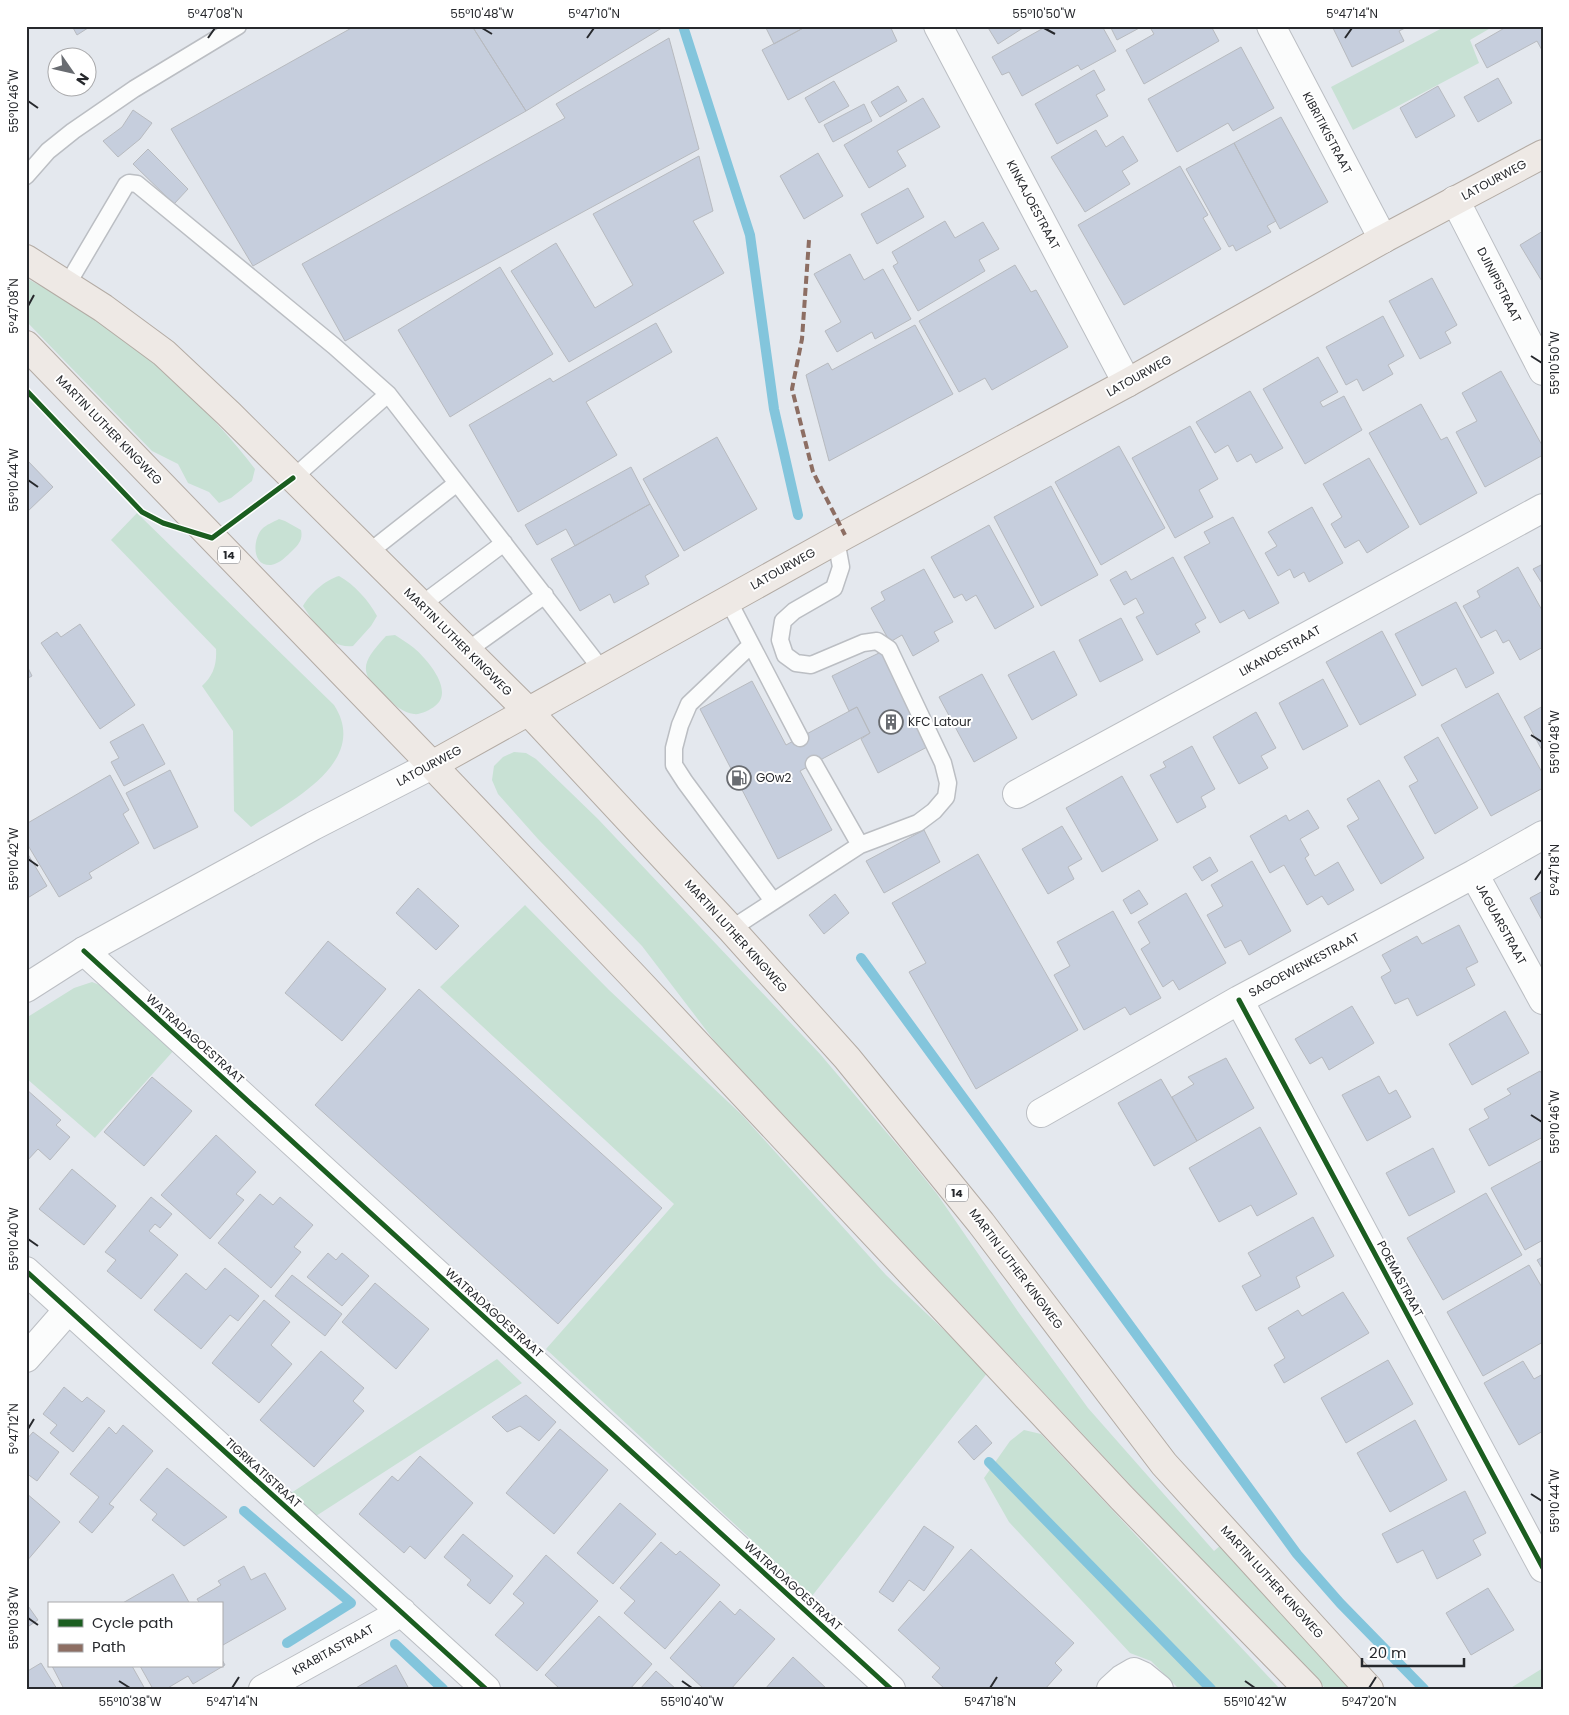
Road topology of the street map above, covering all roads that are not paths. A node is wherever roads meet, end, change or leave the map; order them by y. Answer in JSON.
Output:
{"nodes":[{"id":1,"x":238,"y":26,"type":"edge"},
{"id":2,"x":938,"y":26,"type":"edge"},
{"id":3,"x":1271,"y":26,"type":"edge"},
{"id":4,"x":1543,"y":154,"type":"edge"},
{"id":5,"x":26,"y":176,"type":"edge"},
{"id":6,"x":1455,"y":200,"type":"junction"},
{"id":7,"x":1383,"y":239,"type":"junction"},
{"id":8,"x":26,"y":259,"type":"edge"},
{"id":9,"x":67,"y":285,"type":"junction"},
{"id":10,"x":26,"y":345,"type":"edge"},
{"id":11,"x":1543,"y":371,"type":"edge"},
{"id":12,"x":1127,"y":383,"type":"junction"},
{"id":13,"x":388,"y":394,"type":"junction"},
{"id":14,"x":293,"y":478,"type":"junction"},
{"id":15,"x":457,"y":483,"type":"junction"},
{"id":16,"x":1543,"y":508,"type":"edge"},
{"id":17,"x":836,"y":540,"type":"junction"},
{"id":18,"x":504,"y":543,"type":"junction"},
{"id":19,"x":368,"y":552,"type":"junction"},
{"id":20,"x":545,"y":595,"type":"junction"},
{"id":21,"x":728,"y":600,"type":"junction"},
{"id":22,"x":421,"y":605,"type":"junction"},
{"id":23,"x":751,"y":645,"type":"junction"},
{"id":24,"x":468,"y":650,"type":"junction"},
{"id":25,"x":602,"y":670,"type":"junction"},
{"id":26,"x":528,"y":711,"type":"junction"},
{"id":27,"x":800,"y":738,"type":"dead end"},
{"id":28,"x":814,"y":764,"type":"dead end"},
{"id":29,"x":432,"y":765,"type":"junction"},
{"id":30,"x":1017,"y":794,"type":"dead end"},
{"id":31,"x":1543,"y":835,"type":"edge"},
{"id":32,"x":860,"y":846,"type":"junction"},
{"id":33,"x":1474,"y":874,"type":"junction"},
{"id":34,"x":773,"y":901,"type":"junction"},
{"id":35,"x":731,"y":928,"type":"junction"},
{"id":36,"x":84,"y":951,"type":"junction"},
{"id":37,"x":26,"y":988,"type":"edge"},
{"id":38,"x":1239,"y":1000,"type":"junction"},
{"id":39,"x":1543,"y":1000,"type":"edge"},
{"id":40,"x":1041,"y":1112,"type":"dead end"},
{"id":41,"x":26,"y":1271,"type":"edge"},
{"id":42,"x":68,"y":1310,"type":"junction"},
{"id":43,"x":26,"y":1358,"type":"edge"},
{"id":44,"x":1543,"y":1568,"type":"edge"},
{"id":45,"x":402,"y":1612,"type":"junction"},
{"id":46,"x":263,"y":1689,"type":"edge"},
{"id":47,"x":486,"y":1689,"type":"edge"},
{"id":48,"x":891,"y":1689,"type":"edge"},
{"id":49,"x":1111,"y":1689,"type":"edge"},
{"id":50,"x":1160,"y":1689,"type":"edge"},
{"id":51,"x":1308,"y":1689,"type":"edge"},
{"id":52,"x":1369,"y":1689,"type":"edge"}],
"edges":[{"from":1,"to":5,"type":"lane"},
{"from":2,"to":12,"type":"street","name":"KINKAJOESTRAAT"},
{"from":3,"to":7,"type":"street","name":"KIBRITIKISTRAAT"},
{"from":4,"to":6,"type":"main road","name":"LATOURWEG"},
{"from":6,"to":7,"type":"main road","name":"LATOURWEG"},
{"from":6,"to":11,"type":"street","name":"DJINIPISTRAAT"},
{"from":7,"to":12,"type":"main road","name":"LATOURWEG"},
{"from":8,"to":9,"type":"main road","name":"MARTIN LUTHER KINGWEG","number":"14"},
{"from":9,"to":13,"type":"lane"},
{"from":9,"to":14,"type":"main road","name":"MARTIN LUTHER KINGWEG","number":"14"},
{"from":10,"to":29,"type":"main road","name":"MARTIN LUTHER KINGWEG","number":"14"},
{"from":12,"to":17,"type":"main road","name":"LATOURWEG"},
{"from":13,"to":14,"type":"lane"},
{"from":13,"to":15,"type":"lane"},
{"from":14,"to":19,"type":"main road","name":"MARTIN LUTHER KINGWEG","number":"14"},
{"from":15,"to":18,"type":"lane"},
{"from":15,"to":19,"type":"lane"},
{"from":16,"to":30,"type":"street","name":"LIKANOESTRAAT"},
{"from":17,"to":21,"type":"main road","name":"LATOURWEG"},
{"from":17,"to":32,"type":"lane"},
{"from":18,"to":20,"type":"lane"},
{"from":18,"to":22,"type":"lane"},
{"from":19,"to":22,"type":"main road","name":"MARTIN LUTHER KINGWEG","number":"14"},
{"from":20,"to":24,"type":"lane"},
{"from":20,"to":25,"type":"lane"},
{"from":21,"to":23,"type":"lane"},
{"from":21,"to":25,"type":"main road","name":"LATOURWEG"},
{"from":22,"to":24,"type":"main road","name":"MARTIN LUTHER KINGWEG","number":"14"},
{"from":23,"to":27,"type":"lane"},
{"from":23,"to":34,"type":"lane"},
{"from":24,"to":26,"type":"main road","name":"MARTIN LUTHER KINGWEG","number":"14"},
{"from":25,"to":26,"type":"main road","name":"LATOURWEG"},
{"from":26,"to":29,"type":"main road","name":"LATOURWEG"},
{"from":26,"to":35,"type":"main road","name":"MARTIN LUTHER KINGWEG","number":"14"},
{"from":28,"to":32,"type":"lane"},
{"from":29,"to":36,"type":"street","name":"LATOURWEG"},
{"from":29,"to":51,"type":"main road","name":"MARTIN LUTHER KINGWEG","number":"14"},
{"from":31,"to":33,"type":"street","name":"SAGOEWENKESTRAAT"},
{"from":32,"to":34,"type":"lane"},
{"from":33,"to":38,"type":"street","name":"SAGOEWENKESTRAAT"},
{"from":33,"to":39,"type":"street","name":"JAGUARSTRAAT"},
{"from":34,"to":35,"type":"lane"},
{"from":35,"to":52,"type":"main road","name":"MARTIN LUTHER KINGWEG","number":"14"},
{"from":36,"to":37,"type":"street","name":"LATOURWEG"},
{"from":36,"to":48,"type":"street","name":"WATRADAGOESTRAAT"},
{"from":38,"to":40,"type":"street","name":"SAGOEWENKESTRAAT"},
{"from":38,"to":44,"type":"street","name":"POEMASTRAAT"},
{"from":41,"to":42,"type":"street","name":"TIGRIKATISTRAAT"},
{"from":42,"to":43,"type":"street"},
{"from":42,"to":45,"type":"street","name":"TIGRIKATISTRAAT"},
{"from":45,"to":46,"type":"street","name":"KRABITASTRAAT"},
{"from":45,"to":47,"type":"street","name":"TIGRIKATISTRAAT"},
{"from":49,"to":50,"type":"street"}]}
